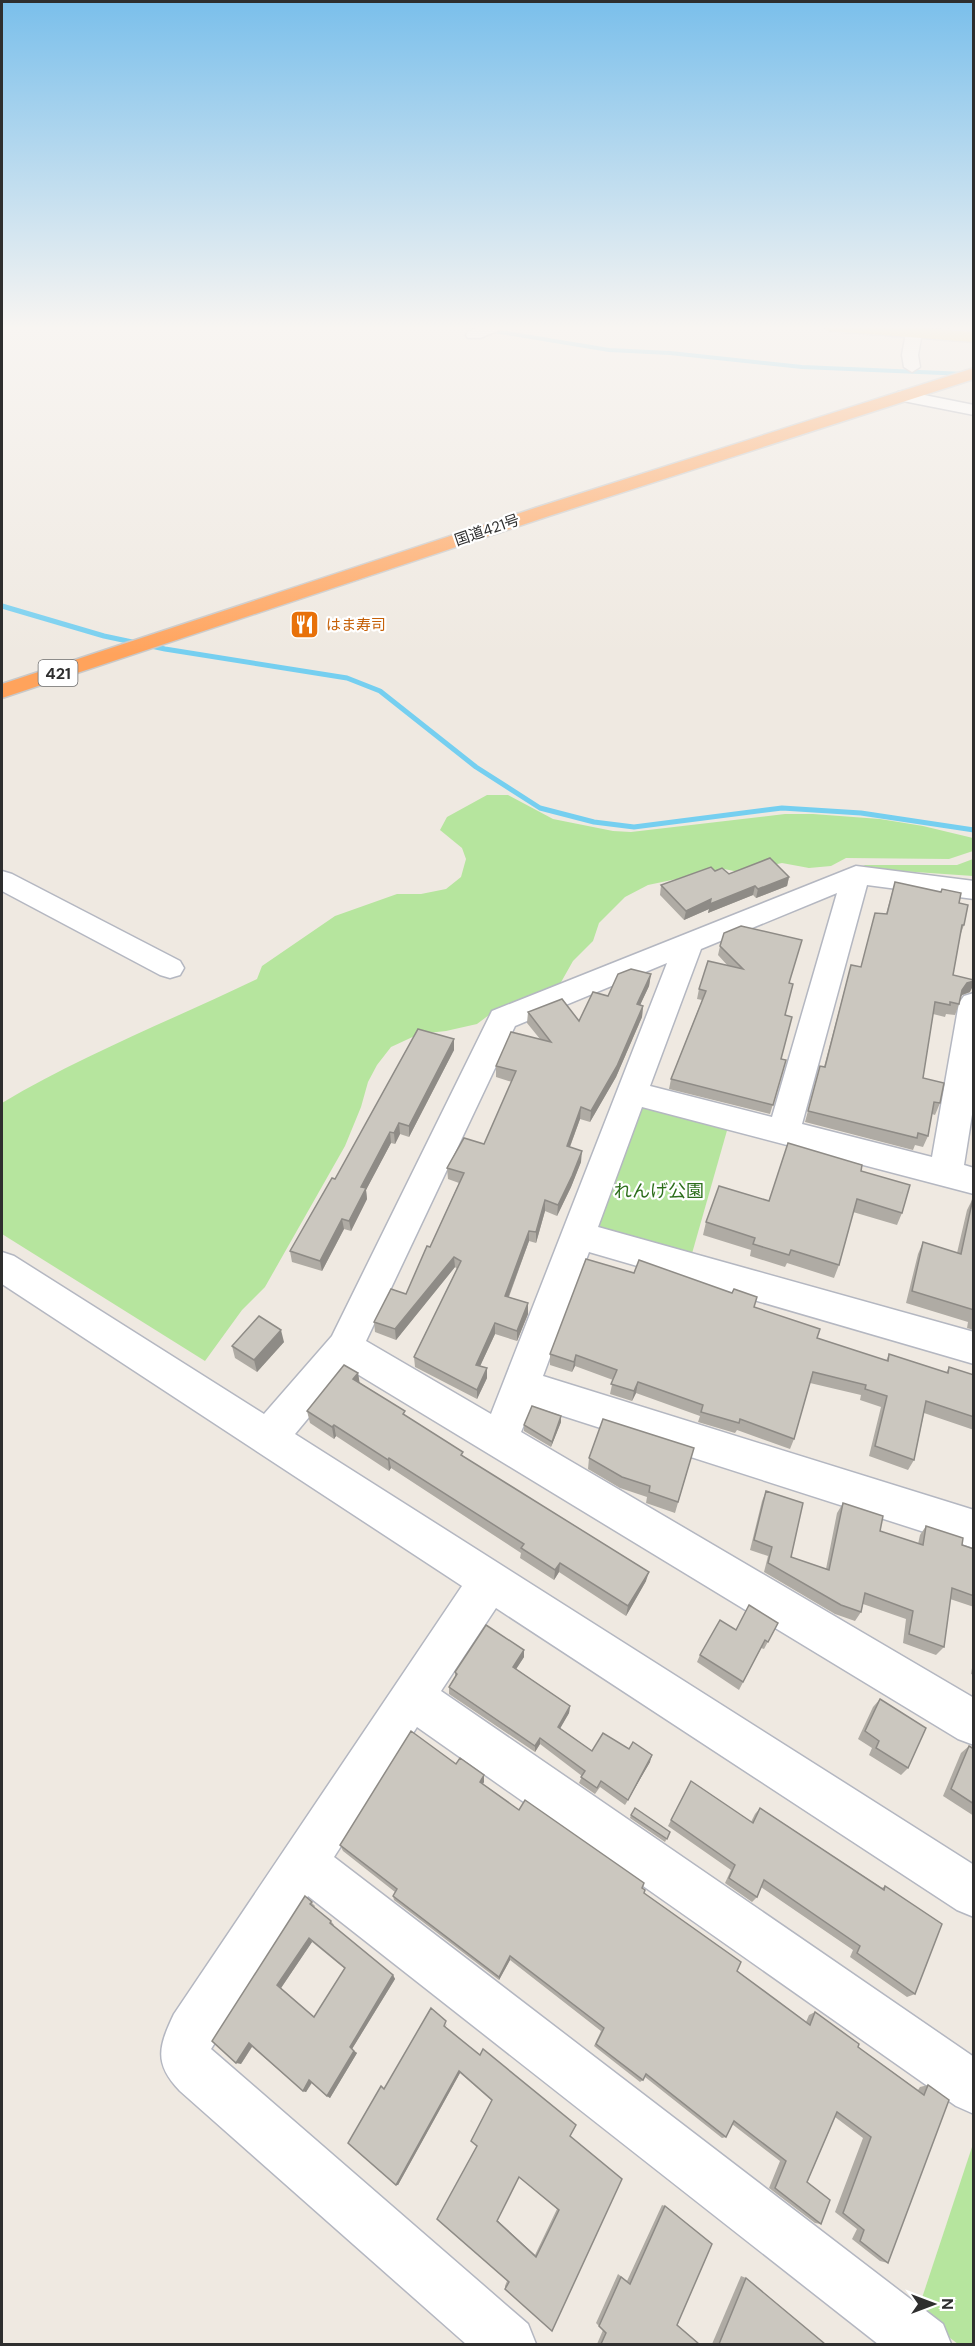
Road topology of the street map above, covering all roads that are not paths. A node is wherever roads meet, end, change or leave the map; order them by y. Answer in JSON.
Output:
{"nodes":[{"id":1,"x":781,"y":435,"type":"edge"},
{"id":2,"x":2,"y":691,"type":"edge"},
{"id":3,"x":856,"y":875,"type":"junction"},
{"id":4,"x":2,"y":880,"type":"edge"},
{"id":5,"x":974,"y":890,"type":"edge"},
{"id":6,"x":688,"y":945,"type":"junction"},
{"id":7,"x":170,"y":968,"type":"dead end"},
{"id":8,"x":974,"y":1004,"type":"edge"},
{"id":9,"x":632,"y":1093,"type":"junction"},
{"id":10,"x":784,"y":1132,"type":"junction"},
{"id":11,"x":960,"y":1178,"type":"edge"},
{"id":12,"x":578,"y":1234,"type":"junction"},
{"id":13,"x":2,"y":1266,"type":"edge"},
{"id":14,"x":345,"y":1347,"type":"junction"},
{"id":15,"x":974,"y":1348,"type":"edge"},
{"id":16,"x":521,"y":1386,"type":"junction"},
{"id":17,"x":268,"y":1438,"type":"junction"},
{"id":18,"x":499,"y":1438,"type":"junction"},
{"id":19,"x":974,"y":1529,"type":"edge"},
{"id":20,"x":489,"y":1582,"type":"junction"},
{"id":21,"x":411,"y":1697,"type":"junction"},
{"id":22,"x":974,"y":1723,"type":"edge"},
{"id":23,"x":304,"y":1863,"type":"junction"},
{"id":24,"x":974,"y":1893,"type":"edge"},
{"id":25,"x":974,"y":2088,"type":"edge"},
{"id":26,"x":508,"y":2344,"type":"edge"},
{"id":27,"x":923,"y":2344,"type":"edge"}],
"edges":[{"from":1,"to":2,"type":"highway","name":"国道421号","number":"421"},
{"from":3,"to":5,"type":"street"},
{"from":3,"to":6,"type":"street"},
{"from":3,"to":10,"type":"street"},
{"from":4,"to":7,"type":"street"},
{"from":6,"to":9,"type":"street"},
{"from":6,"to":14,"type":"street"},
{"from":8,"to":11,"type":"street"},
{"from":9,"to":10,"type":"street"},
{"from":9,"to":12,"type":"street"},
{"from":10,"to":11,"type":"street"},
{"from":12,"to":15,"type":"street"},
{"from":12,"to":16,"type":"street"},
{"from":13,"to":17,"type":"street"},
{"from":14,"to":17,"type":"street"},
{"from":14,"to":18,"type":"street"},
{"from":16,"to":18,"type":"street"},
{"from":16,"to":19,"type":"street"},
{"from":17,"to":20,"type":"street"},
{"from":18,"to":22,"type":"street"},
{"from":20,"to":21,"type":"street"},
{"from":20,"to":24,"type":"street"},
{"from":21,"to":23,"type":"street"},
{"from":21,"to":25,"type":"street"},
{"from":23,"to":26,"type":"street"},
{"from":23,"to":27,"type":"street"}]}
